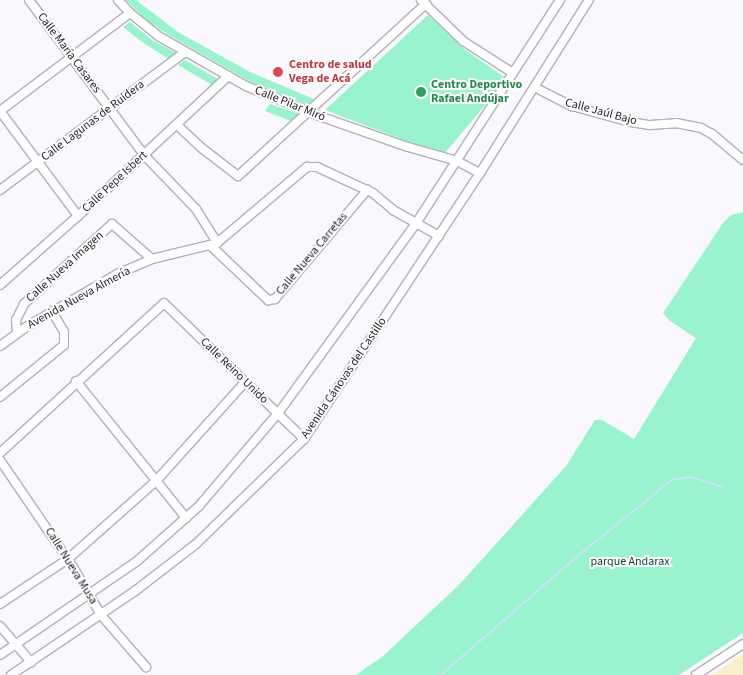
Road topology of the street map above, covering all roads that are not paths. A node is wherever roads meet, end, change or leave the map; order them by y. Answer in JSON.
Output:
{"nodes":[{"id":1,"x":30,"y":0,"type":"edge"},
{"id":2,"x":118,"y":0,"type":"edge"},
{"id":3,"x":560,"y":0,"type":"edge"},
{"id":4,"x":589,"y":0,"type":"edge"},
{"id":5,"x":423,"y":2,"type":"edge"},
{"id":6,"x":130,"y":13,"type":"junction"},
{"id":7,"x":185,"y":52,"type":"junction"},
{"id":8,"x":72,"y":58,"type":"junction"},
{"id":9,"x":513,"y":73,"type":"junction"},
{"id":10,"x":228,"y":76,"type":"junction"},
{"id":11,"x":540,"y":90,"type":"dead end"},
{"id":12,"x":110,"y":108,"type":"junction"},
{"id":13,"x":0,"y":111,"type":"edge"},
{"id":14,"x":309,"y":113,"type":"junction"},
{"id":15,"x":177,"y":125,"type":"junction"},
{"id":16,"x":144,"y":155,"type":"junction"},
{"id":17,"x":743,"y":160,"type":"edge"},
{"id":18,"x":457,"y":161,"type":"junction"},
{"id":19,"x":38,"y":162,"type":"junction"},
{"id":20,"x":480,"y":174,"type":"junction"},
{"id":21,"x":0,"y":190,"type":"edge"},
{"id":22,"x":367,"y":190,"type":"junction"},
{"id":23,"x":78,"y":216,"type":"junction"},
{"id":24,"x":416,"y":223,"type":"junction"},
{"id":25,"x":439,"y":236,"type":"junction"},
{"id":26,"x":214,"y":244,"type":"junction"},
{"id":27,"x":152,"y":259,"type":"junction"},
{"id":28,"x":0,"y":285,"type":"edge"},
{"id":29,"x":52,"y":311,"type":"junction"},
{"id":30,"x":17,"y":333,"type":"junction"},
{"id":31,"x":0,"y":346,"type":"edge"},
{"id":32,"x":76,"y":381,"type":"junction"},
{"id":33,"x":245,"y":382,"type":"junction"},
{"id":34,"x":0,"y":397,"type":"edge"},
{"id":35,"x":278,"y":414,"type":"junction"},
{"id":36,"x":304,"y":439,"type":"junction"},
{"id":37,"x":0,"y":453,"type":"edge"},
{"id":38,"x":0,"y":460,"type":"edge"},
{"id":39,"x":156,"y":481,"type":"junction"},
{"id":40,"x":186,"y":518,"type":"junction"},
{"id":41,"x":68,"y":559,"type":"junction"},
{"id":42,"x":91,"y":594,"type":"junction"},
{"id":43,"x":0,"y":604,"type":"edge"},
{"id":44,"x":101,"y":614,"type":"junction"},
{"id":45,"x":0,"y":626,"type":"edge"},
{"id":46,"x":17,"y":644,"type":"junction"},
{"id":47,"x":743,"y":644,"type":"edge"},
{"id":48,"x":0,"y":655,"type":"edge"},
{"id":49,"x":31,"y":662,"type":"junction"},
{"id":50,"x":146,"y":667,"type":"dead end"},
{"id":51,"x":11,"y":675,"type":"edge"},
{"id":52,"x":696,"y":675,"type":"edge"}],
"edges":[{"from":1,"to":8,"type":"street","name":"Calle María Casares"},
{"from":2,"to":6,"type":"street","name":"Calle Pilar Miró"},
{"from":3,"to":9,"type":"street"},
{"from":4,"to":20,"type":"street","name":"Avenida Cánovas del Castillo"},
{"from":5,"to":9,"type":"street"},
{"from":5,"to":14,"type":"street"},
{"from":6,"to":7,"type":"street","name":"Calle Pilar Miró"},
{"from":6,"to":8,"type":"street"},
{"from":7,"to":10,"type":"street","name":"Calle Pilar Miró"},
{"from":7,"to":12,"type":"street","name":"Calle Lagunas de Ruidera"},
{"from":8,"to":12,"type":"street","name":"Calle María Casares"},
{"from":8,"to":13,"type":"street"},
{"from":9,"to":18,"type":"street"},
{"from":10,"to":14,"type":"street","name":"Calle Pilar Miró"},
{"from":10,"to":15,"type":"street","name":"Calle Pepe Isbert"},
{"from":11,"to":17,"type":"street","name":"Calle Jaúl Bajo"},
{"from":12,"to":16,"type":"street","name":"Calle María Casares"},
{"from":12,"to":19,"type":"street","name":"Calle Lagunas de Ruidera"},
{"from":13,"to":19,"type":"street"},
{"from":14,"to":15,"type":"street"},
{"from":14,"to":18,"type":"street","name":"Calle Pilar Miró"},
{"from":15,"to":16,"type":"street","name":"Calle Pepe Isbert"},
{"from":16,"to":23,"type":"street","name":"Calle Pepe Isbert"},
{"from":16,"to":26,"type":"street","name":"Calle María Casares"},
{"from":18,"to":20,"type":"street","name":"Calle Pilar Miró"},
{"from":18,"to":24,"type":"street"},
{"from":19,"to":21,"type":"street","name":"Calle Lagunas de Ruidera"},
{"from":19,"to":23,"type":"street"},
{"from":20,"to":25,"type":"street","name":"Avenida Cánovas del Castillo"},
{"from":22,"to":24,"type":"street","name":"Avenida Nueva Almería"},
{"from":22,"to":26,"type":"street","name":"Avenida Nueva Almería"},
{"from":22,"to":26,"type":"street","name":"Calle Nueva Carretas"},
{"from":23,"to":28,"type":"street","name":"Calle Pepe Isbert"},
{"from":24,"to":25,"type":"street","name":"Avenida Nueva Almería"},
{"from":24,"to":35,"type":"street"},
{"from":25,"to":36,"type":"street","name":"Avenida Cánovas del Castillo"},
{"from":26,"to":27,"type":"street","name":"Avenida Nueva Almería"},
{"from":27,"to":29,"type":"street","name":"Avenida Nueva Almería"},
{"from":27,"to":30,"type":"street","name":"Calle Nueva Imagen"},
{"from":29,"to":30,"type":"street","name":"Avenida Nueva Almería"},
{"from":29,"to":34,"type":"street"},
{"from":30,"to":31,"type":"street","name":"Avenida Nueva Almería"},
{"from":32,"to":33,"type":"street","name":"Calle Reino Unido"},
{"from":32,"to":37,"type":"street"},
{"from":32,"to":39,"type":"street"},
{"from":33,"to":35,"type":"street","name":"Calle Reino Unido"},
{"from":33,"to":39,"type":"street"},
{"from":35,"to":36,"type":"street","name":"Calle Reino Unido"},
{"from":35,"to":40,"type":"street"},
{"from":36,"to":44,"type":"street","name":"Avenida Cánovas del Castillo"},
{"from":38,"to":41,"type":"street","name":"Calle Nueva Musa"},
{"from":39,"to":40,"type":"street"},
{"from":39,"to":41,"type":"street"},
{"from":40,"to":42,"type":"street"},
{"from":41,"to":42,"type":"street","name":"Calle Nueva Musa"},
{"from":41,"to":43,"type":"street"},
{"from":42,"to":44,"type":"street","name":"Calle Nueva Musa"},
{"from":42,"to":46,"type":"street"},
{"from":44,"to":49,"type":"street","name":"Avenida Cánovas del Castillo"},
{"from":44,"to":50,"type":"street","name":"Calle Nueva Musa"},
{"from":45,"to":46,"type":"street"},
{"from":46,"to":48,"type":"street"},
{"from":46,"to":49,"type":"street"},
{"from":47,"to":52,"type":"street"},
{"from":49,"to":51,"type":"street","name":"Avenida Cánovas del Castillo"}]}
